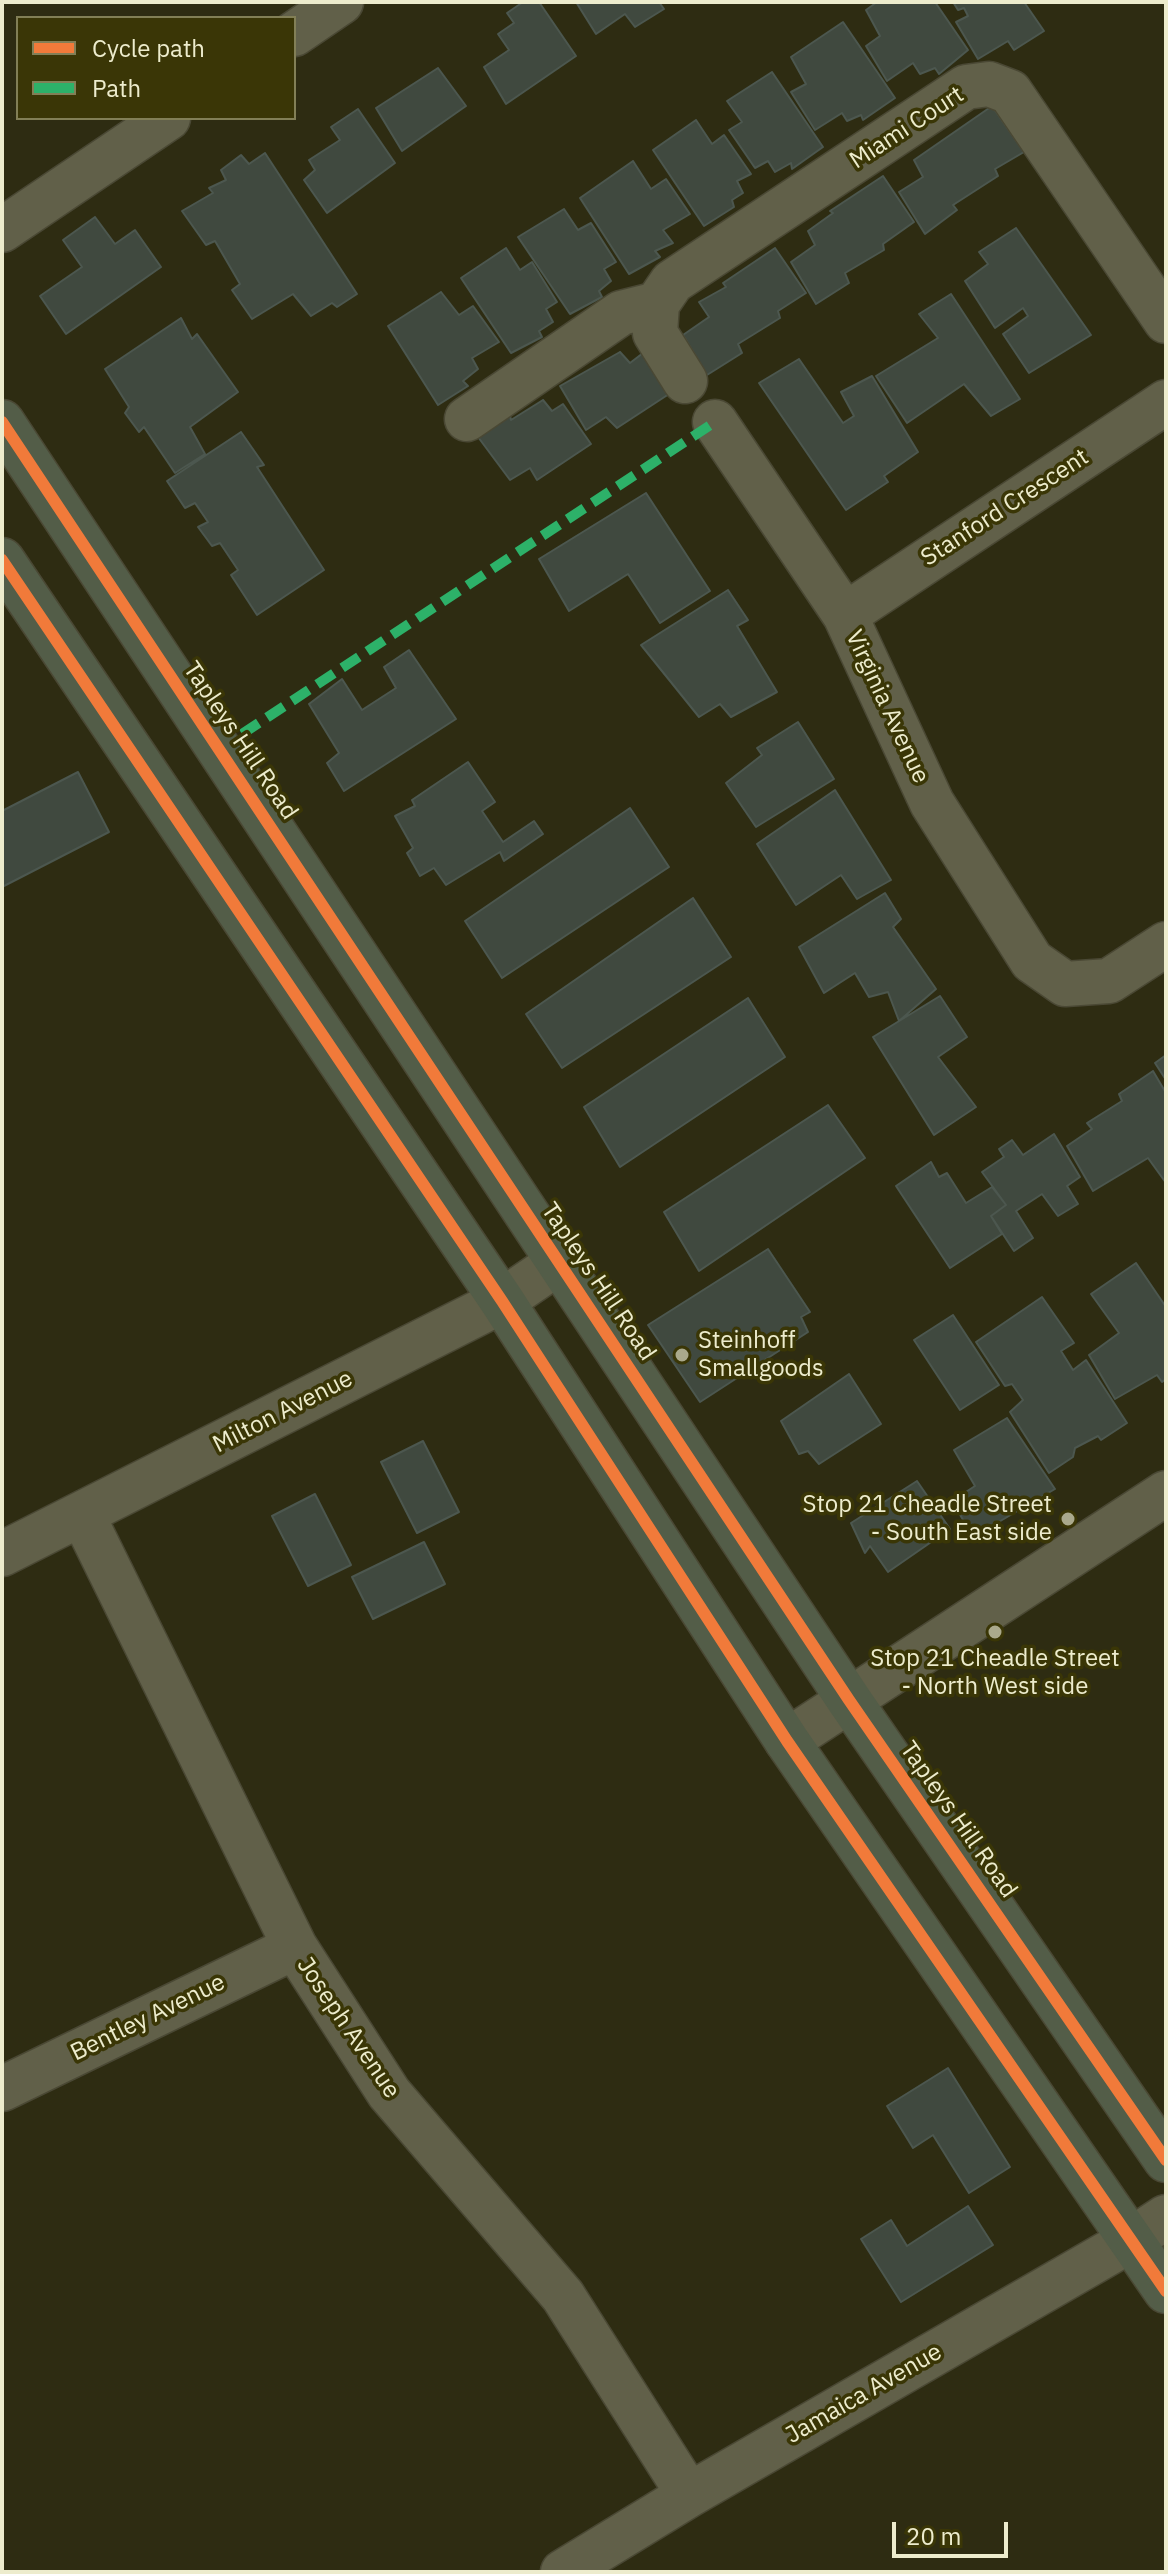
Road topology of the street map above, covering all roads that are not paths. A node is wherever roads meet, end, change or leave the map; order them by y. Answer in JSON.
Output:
{"nodes":[{"id":1,"x":341,"y":2,"type":"edge"},
{"id":2,"x":296,"y":33,"type":"edge"},
{"id":3,"x":165,"y":120,"type":"edge"},
{"id":4,"x":2,"y":230,"type":"edge"},
{"id":5,"x":657,"y":304,"type":"junction"},
{"id":6,"x":1166,"y":321,"type":"edge"},
{"id":7,"x":685,"y":381,"type":"dead end"},
{"id":8,"x":1166,"y":402,"type":"edge"},
{"id":9,"x":467,"y":419,"type":"dead end"},
{"id":10,"x":2,"y":422,"type":"edge"},
{"id":11,"x":715,"y":422,"type":"dead end"},
{"id":12,"x":2,"y":560,"type":"edge"},
{"id":13,"x":845,"y":615,"type":"junction"},
{"id":14,"x":1166,"y":944,"type":"edge"},
{"id":15,"x":559,"y":1262,"type":"junction"},
{"id":16,"x":502,"y":1301,"type":"junction"},
{"id":17,"x":1166,"y":1493,"type":"edge"},
{"id":18,"x":82,"y":1514,"type":"junction"},
{"id":19,"x":2,"y":1554,"type":"edge"},
{"id":20,"x":849,"y":1700,"type":"junction"},
{"id":21,"x":787,"y":1741,"type":"junction"},
{"id":22,"x":295,"y":1947,"type":"junction"},
{"id":23,"x":2,"y":2089,"type":"edge"},
{"id":24,"x":1166,"y":2160,"type":"edge"},
{"id":25,"x":1149,"y":2229,"type":"edge"},
{"id":26,"x":1166,"y":2291,"type":"edge"},
{"id":27,"x":689,"y":2495,"type":"junction"},
{"id":28,"x":563,"y":2572,"type":"edge"}],
"edges":[{"from":1,"to":2,"type":"street"},
{"from":3,"to":4,"type":"street"},
{"from":5,"to":6,"type":"street","name":"Miami Court"},
{"from":5,"to":7,"type":"street"},
{"from":5,"to":9,"type":"street"},
{"from":8,"to":13,"type":"street","name":"Stanford Crescent"},
{"from":10,"to":15,"type":"main road","name":"Tapleys Hill Road"},
{"from":11,"to":13,"type":"street","name":"Virginia Avenue"},
{"from":12,"to":16,"type":"main road"},
{"from":13,"to":14,"type":"street","name":"Virginia Avenue"},
{"from":15,"to":16,"type":"street","name":"Milton Avenue"},
{"from":15,"to":20,"type":"main road","name":"Tapleys Hill Road"},
{"from":16,"to":18,"type":"street","name":"Milton Avenue"},
{"from":16,"to":21,"type":"main road"},
{"from":17,"to":20,"type":"street"},
{"from":18,"to":19,"type":"street","name":"Milton Avenue"},
{"from":18,"to":22,"type":"street","name":"Joseph Avenue"},
{"from":20,"to":21,"type":"street"},
{"from":20,"to":24,"type":"main road","name":"Tapleys Hill Road"},
{"from":21,"to":25,"type":"main road"},
{"from":22,"to":23,"type":"street","name":"Bentley Avenue"},
{"from":22,"to":27,"type":"street","name":"Joseph Avenue"},
{"from":25,"to":26,"type":"main road"},
{"from":25,"to":27,"type":"street","name":"Jamaica Avenue"},
{"from":27,"to":28,"type":"street","name":"Jamaica Avenue"}]}
